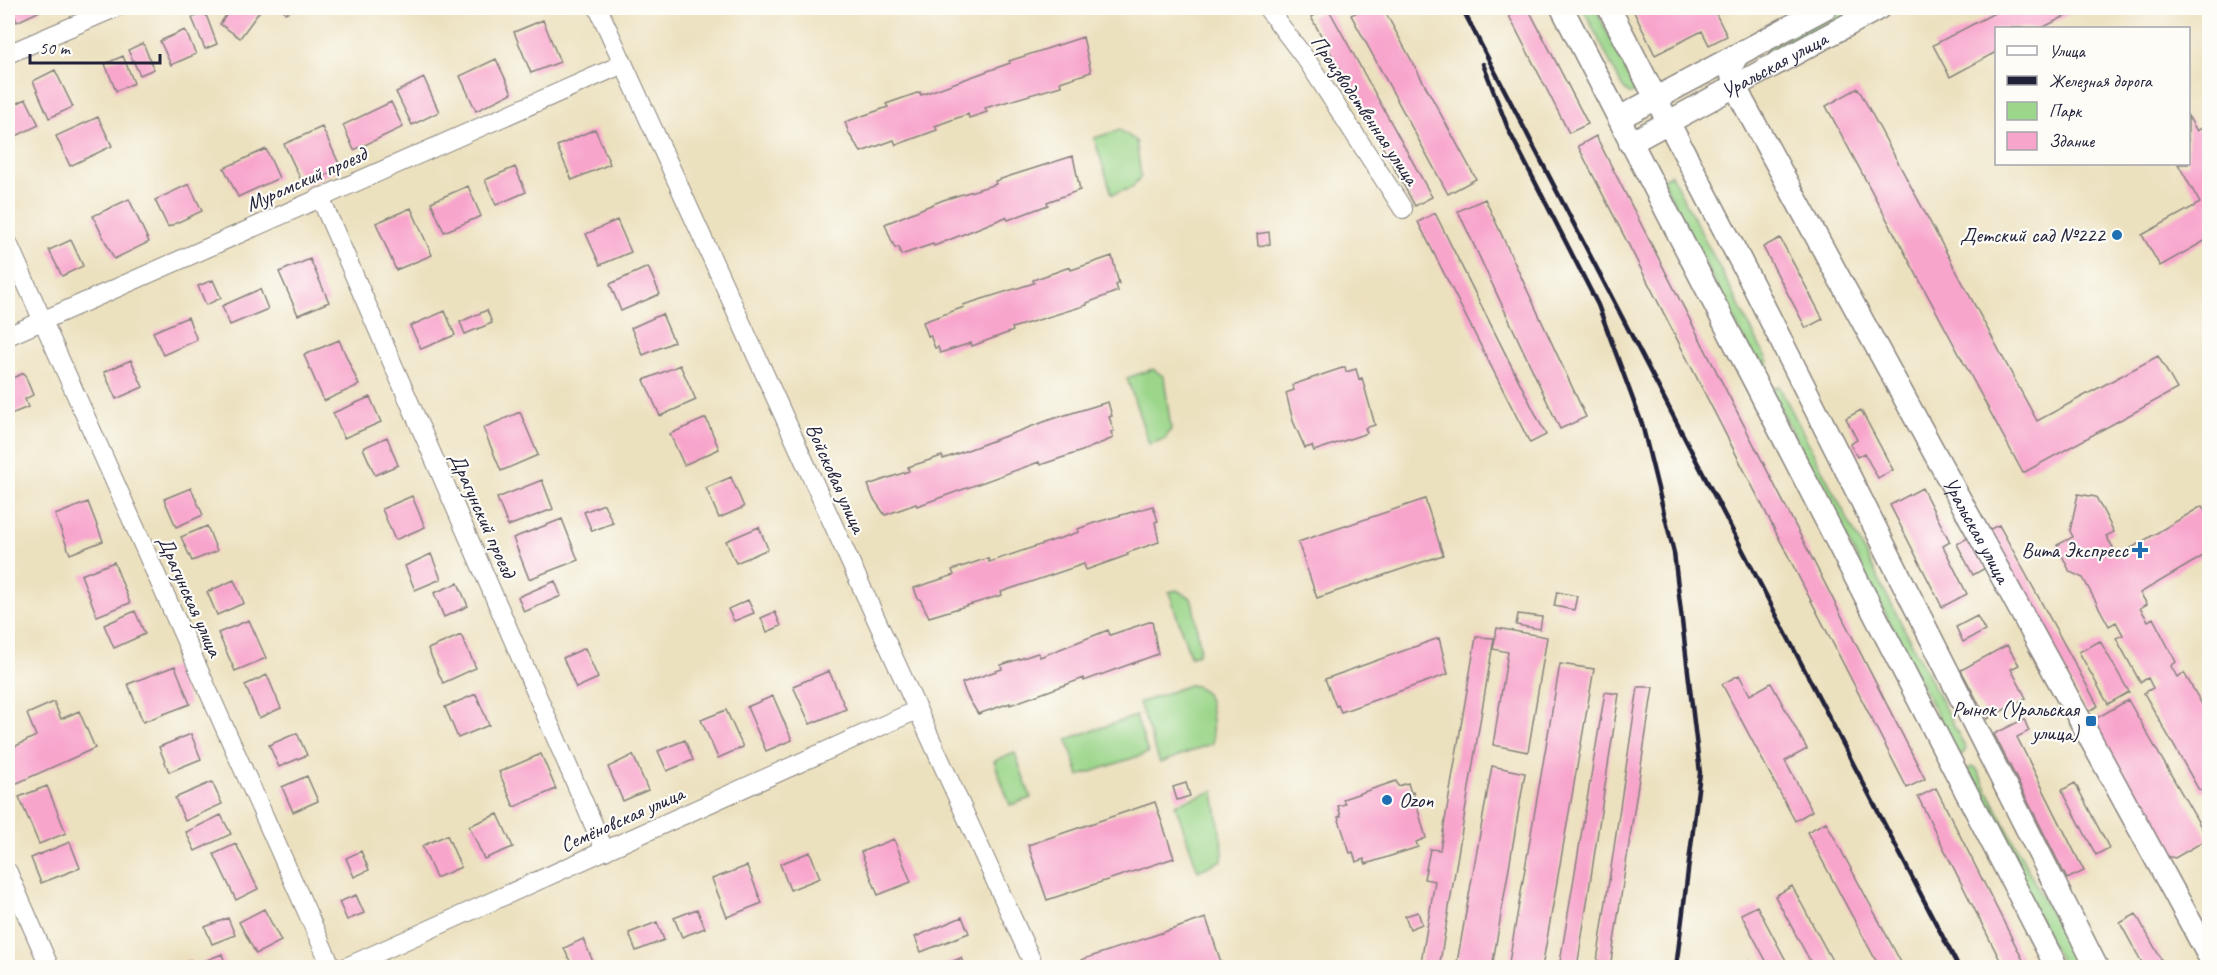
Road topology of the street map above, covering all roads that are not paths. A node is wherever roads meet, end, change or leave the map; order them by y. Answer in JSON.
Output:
{"nodes":[{"id":1,"x":115,"y":8,"type":"edge"},
{"id":2,"x":598,"y":8,"type":"edge"},
{"id":3,"x":1267,"y":8,"type":"edge"},
{"id":4,"x":1562,"y":8,"type":"edge"},
{"id":5,"x":1609,"y":8,"type":"edge"},
{"id":6,"x":1825,"y":8,"type":"edge"},
{"id":7,"x":1880,"y":8,"type":"edge"},
{"id":8,"x":8,"y":54,"type":"edge"},
{"id":9,"x":1738,"y":54,"type":"junction"},
{"id":10,"x":623,"y":64,"type":"junction"},
{"id":11,"x":1743,"y":89,"type":"junction"},
{"id":12,"x":1657,"y":99,"type":"junction"},
{"id":13,"x":1619,"y":118,"type":"junction"},
{"id":14,"x":1669,"y":123,"type":"junction"},
{"id":15,"x":1630,"y":142,"type":"junction"},
{"id":16,"x":320,"y":197,"type":"junction"},
{"id":17,"x":1403,"y":209,"type":"dead end"},
{"id":18,"x":8,"y":243,"type":"edge"},
{"id":19,"x":42,"y":321,"type":"junction"},
{"id":20,"x":8,"y":336,"type":"edge"},
{"id":21,"x":917,"y":710,"type":"junction"},
{"id":22,"x":605,"y":851,"type":"junction"},
{"id":23,"x":8,"y":872,"type":"edge"},
{"id":24,"x":2210,"y":958,"type":"edge"},
{"id":25,"x":50,"y":968,"type":"edge"},
{"id":26,"x":332,"y":968,"type":"edge"},
{"id":27,"x":344,"y":968,"type":"edge"},
{"id":28,"x":1035,"y":968,"type":"edge"},
{"id":29,"x":2057,"y":968,"type":"edge"},
{"id":30,"x":2097,"y":968,"type":"edge"}],
"edges":[{"from":1,"to":8,"type":"street"},
{"from":2,"to":10,"type":"street","name":"Войсковая улица"},
{"from":3,"to":17,"type":"street","name":"Производственная улица"},
{"from":4,"to":13,"type":"main road"},
{"from":5,"to":12,"type":"main road"},
{"from":6,"to":9,"type":"main road","name":"Уральская улица"},
{"from":7,"to":11,"type":"main road","name":"Уральская улица"},
{"from":9,"to":11,"type":"main road"},
{"from":9,"to":12,"type":"main road","name":"Уральская улица"},
{"from":10,"to":16,"type":"street","name":"Муромский проезд"},
{"from":10,"to":21,"type":"street","name":"Войсковая улица"},
{"from":11,"to":14,"type":"main road","name":"Уральская улица"},
{"from":11,"to":24,"type":"main road","name":"Уральская улица"},
{"from":12,"to":13,"type":"main road","name":"Уральская улица"},
{"from":12,"to":14,"type":"main road"},
{"from":13,"to":15,"type":"main road"},
{"from":14,"to":15,"type":"main road","name":"Уральская улица"},
{"from":14,"to":30,"type":"main road"},
{"from":15,"to":29,"type":"main road"},
{"from":16,"to":19,"type":"street","name":"Муромский проезд"},
{"from":16,"to":22,"type":"street","name":"Драгунский проезд"},
{"from":18,"to":19,"type":"street","name":"Драгунская улица"},
{"from":19,"to":20,"type":"street","name":"Муромский проезд"},
{"from":19,"to":26,"type":"street","name":"Драгунская улица"},
{"from":21,"to":22,"type":"street","name":"Семёновская улица"},
{"from":21,"to":28,"type":"street","name":"Войсковая улица"},
{"from":22,"to":27,"type":"street","name":"Семёновская улица"},
{"from":23,"to":25,"type":"street"}]}
